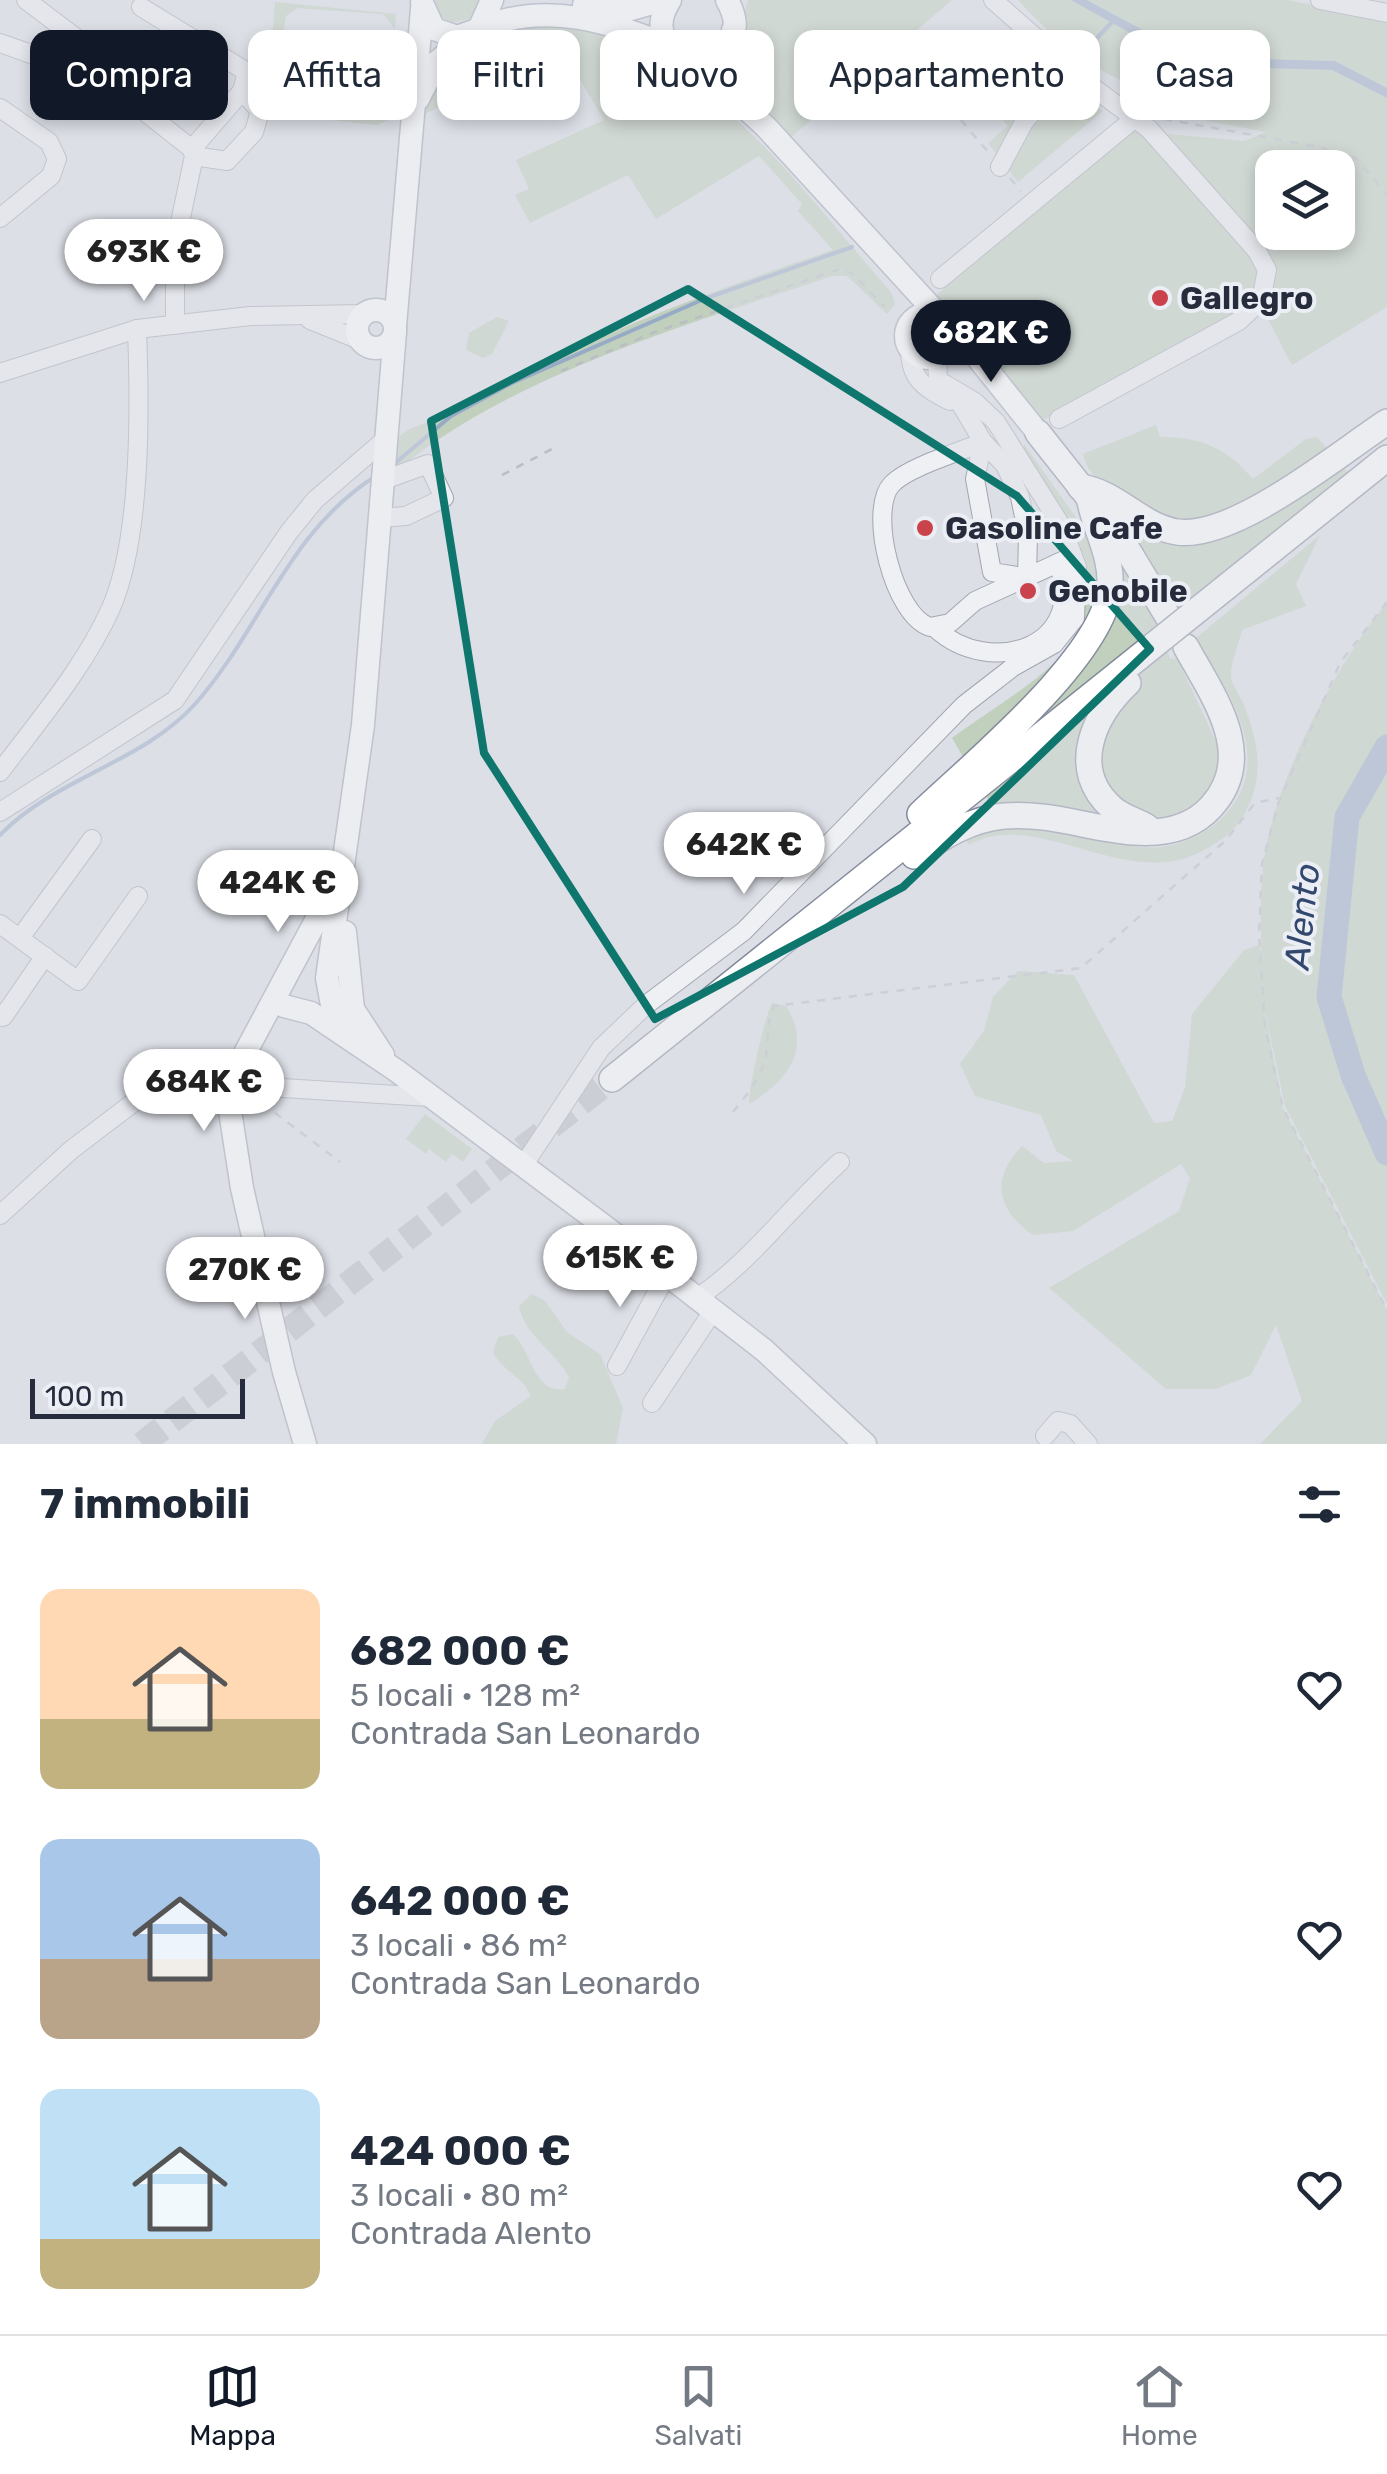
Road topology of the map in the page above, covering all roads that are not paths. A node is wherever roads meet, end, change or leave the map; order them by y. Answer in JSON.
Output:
{"nodes":[{"id":1,"x":26,"y":0,"type":"edge"},
{"id":2,"x":492,"y":0,"type":"edge"},
{"id":3,"x":565,"y":0,"type":"edge"},
{"id":4,"x":667,"y":0,"type":"edge"},
{"id":5,"x":993,"y":0,"type":"edge"},
{"id":6,"x":1320,"y":0,"type":"edge"},
{"id":7,"x":422,"y":4,"type":"edge"},
{"id":8,"x":141,"y":7,"type":"dead end"},
{"id":9,"x":733,"y":12,"type":"edge"},
{"id":10,"x":1387,"y":12,"type":"edge"},
{"id":11,"x":66,"y":30,"type":"edge"},
{"id":12,"x":179,"y":30,"type":"edge"},
{"id":13,"x":475,"y":30,"type":"edge"},
{"id":14,"x":478,"y":30,"type":"edge"},
{"id":15,"x":630,"y":30,"type":"edge"},
{"id":16,"x":664,"y":30,"type":"edge"},
{"id":17,"x":1025,"y":30,"type":"edge"},
{"id":18,"x":437,"y":31,"type":"edge"},
{"id":19,"x":0,"y":43,"type":"edge"},
{"id":20,"x":228,"y":60,"type":"edge"},
{"id":21,"x":417,"y":60,"type":"edge"},
{"id":22,"x":437,"y":62,"type":"edge"},
{"id":23,"x":242,"y":91,"type":"junction"},
{"id":24,"x":417,"y":105,"type":"edge"},
{"id":25,"x":0,"y":108,"type":"edge"},
{"id":26,"x":412,"y":120,"type":"edge"},
{"id":27,"x":758,"y":120,"type":"edge"},
{"id":28,"x":1026,"y":120,"type":"edge"},
{"id":29,"x":1147,"y":120,"type":"joint"},
{"id":30,"x":766,"y":127,"type":"junction"},
{"id":31,"x":193,"y":152,"type":"junction"},
{"id":32,"x":1000,"y":167,"type":"road end"},
{"id":33,"x":0,"y":218,"type":"edge"},
{"id":34,"x":404,"y":246,"type":"junction"},
{"id":35,"x":899,"y":276,"type":"junction"},
{"id":36,"x":940,"y":279,"type":"dead end"},
{"id":37,"x":367,"y":312,"type":"junction"},
{"id":38,"x":300,"y":317,"type":"junction"},
{"id":39,"x":174,"y":325,"type":"junction"},
{"id":40,"x":136,"y":329,"type":"junction"},
{"id":41,"x":395,"y":329,"type":"junction"},
{"id":42,"x":909,"y":338,"type":"junction"},
{"id":43,"x":943,"y":340,"type":"junction"},
{"id":44,"x":364,"y":343,"type":"junction"},
{"id":45,"x":0,"y":373,"type":"edge"},
{"id":46,"x":953,"y":392,"type":"junction"},
{"id":47,"x":390,"y":404,"type":"junction"},
{"id":48,"x":966,"y":409,"type":"junction"},
{"id":49,"x":996,"y":422,"type":"junction"},
{"id":50,"x":1387,"y":422,"type":"edge"},
{"id":51,"x":1048,"y":426,"type":"junction"},
{"id":52,"x":983,"y":442,"type":"junction"},
{"id":53,"x":387,"y":446,"type":"junction"},
{"id":54,"x":1387,"y":458,"type":"edge"},
{"id":55,"x":383,"y":486,"type":"junction"},
{"id":56,"x":1084,"y":492,"type":"junction"},
{"id":57,"x":380,"y":518,"type":"junction"},
{"id":58,"x":1066,"y":559,"type":"junction"},
{"id":59,"x":1026,"y":578,"type":"junction"},
{"id":60,"x":1170,"y":620,"type":"dead end"},
{"id":61,"x":935,"y":628,"type":"junction"},
{"id":62,"x":1186,"y":647,"type":"dead end"},
{"id":63,"x":1138,"y":657,"type":"junction"},
{"id":64,"x":0,"y":772,"type":"edge"},
{"id":65,"x":0,"y":812,"type":"edge"},
{"id":66,"x":1151,"y":830,"type":"junction"},
{"id":67,"x":92,"y":839,"type":"dead end"},
{"id":68,"x":344,"y":869,"type":"junction"},
{"id":69,"x":856,"y":884,"type":"junction"},
{"id":70,"x":138,"y":896,"type":"dead end"},
{"id":71,"x":0,"y":924,"type":"edge"},
{"id":72,"x":20,"y":938,"type":"junction"},
{"id":73,"x":345,"y":951,"type":"junction"},
{"id":74,"x":44,"y":956,"type":"junction"},
{"id":75,"x":327,"y":978,"type":"junction"},
{"id":76,"x":350,"y":996,"type":"junction"},
{"id":77,"x":281,"y":999,"type":"junction"},
{"id":78,"x":3,"y":1017,"type":"dead end"},
{"id":79,"x":346,"y":1036,"type":"junction"},
{"id":80,"x":396,"y":1071,"type":"junction"},
{"id":81,"x":612,"y":1079,"type":"tunnel mouth"},
{"id":82,"x":242,"y":1085,"type":"junction"},
{"id":83,"x":429,"y":1097,"type":"junction"},
{"id":84,"x":840,"y":1162,"type":"dead end"},
{"id":85,"x":522,"y":1166,"type":"junction"},
{"id":86,"x":0,"y":1215,"type":"edge"},
{"id":87,"x":666,"y":1276,"type":"junction"},
{"id":88,"x":704,"y":1305,"type":"junction"},
{"id":89,"x":616,"y":1366,"type":"dead end"},
{"id":90,"x":652,"y":1403,"type":"dead end"},
{"id":91,"x":1046,"y":1436,"type":"dead end"},
{"id":92,"x":305,"y":1444,"type":"edge"},
{"id":93,"x":866,"y":1444,"type":"edge"},
{"id":94,"x":1088,"y":1444,"type":"edge"}],
"edges":[{"from":1,"to":11,"type":"street"},
{"from":2,"to":13,"type":"main road"},
{"from":3,"to":4,"type":"main road"},
{"from":4,"to":16,"type":"main road"},
{"from":5,"to":17,"type":"street"},
{"from":6,"to":10,"type":"street"},
{"from":7,"to":18,"type":"main road"},
{"from":7,"to":21,"type":"main road"},
{"from":8,"to":12,"type":"street"},
{"from":9,"to":30,"type":"main road"},
{"from":14,"to":15,"type":"main road"},
{"from":19,"to":31,"type":"street"},
{"from":20,"to":23,"type":"street"},
{"from":22,"to":24,"type":"main road"},
{"from":23,"to":31,"type":"street"},
{"from":23,"to":31,"type":"street"},
{"from":25,"to":33,"type":"street"},
{"from":26,"to":34,"type":"main road"},
{"from":27,"to":30,"type":"main road"},
{"from":28,"to":32,"type":"street"},
{"from":29,"to":36,"type":"street"},
{"from":29,"to":51,"type":"street"},
{"from":30,"to":35,"type":"main road"},
{"from":31,"to":39,"type":"street"},
{"from":34,"to":37,"type":"main road"},
{"from":34,"to":41,"type":"main road"},
{"from":35,"to":42,"type":"main road"},
{"from":35,"to":43,"type":"main road"},
{"from":37,"to":38,"type":"street"},
{"from":37,"to":41,"type":"main road"},
{"from":37,"to":44,"type":"main road"},
{"from":38,"to":39,"type":"street"},
{"from":38,"to":44,"type":"street"},
{"from":39,"to":40,"type":"street"},
{"from":40,"to":45,"type":"street"},
{"from":40,"to":64,"type":"street"},
{"from":41,"to":44,"type":"main road"},
{"from":41,"to":47,"type":"main road"},
{"from":42,"to":43,"type":"main road"},
{"from":42,"to":43,"type":"main road"},
{"from":42,"to":48,"type":"street"},
{"from":43,"to":46,"type":"street"},
{"from":43,"to":51,"type":"main road"},
{"from":44,"to":47,"type":"main road"},
{"from":46,"to":48,"type":"street"},
{"from":46,"to":49,"type":"street"},
{"from":47,"to":53,"type":"main road"},
{"from":48,"to":49,"type":"street"},
{"from":48,"to":52,"type":"street"},
{"from":49,"to":58,"type":"street"},
{"from":50,"to":56,"type":"highway"},
{"from":51,"to":56,"type":"highway"},
{"from":52,"to":59,"type":"street"},
{"from":52,"to":59,"type":"street"},
{"from":52,"to":61,"type":"street"},
{"from":53,"to":55,"type":"main road"},
{"from":53,"to":65,"type":"street"},
{"from":54,"to":63,"type":"highway","bridge":true},
{"from":55,"to":57,"type":"main road"},
{"from":55,"to":57,"type":"street"},
{"from":56,"to":60,"type":"highway"},
{"from":56,"to":69,"type":"highway"},
{"from":57,"to":68,"type":"main road"},
{"from":58,"to":59,"type":"street"},
{"from":58,"to":61,"type":"street"},
{"from":58,"to":85,"type":"street"},
{"from":59,"to":61,"type":"street"},
{"from":62,"to":66,"type":"highway"},
{"from":63,"to":66,"type":"highway"},
{"from":63,"to":69,"type":"highway"},
{"from":66,"to":69,"type":"highway"},
{"from":67,"to":72,"type":"street"},
{"from":68,"to":73,"type":"main road"},
{"from":68,"to":75,"type":"main road"},
{"from":68,"to":77,"type":"main road"},
{"from":69,"to":81,"type":"highway"},
{"from":70,"to":74,"type":"street"},
{"from":71,"to":72,"type":"street"},
{"from":72,"to":74,"type":"street"},
{"from":73,"to":75,"type":"main road"},
{"from":73,"to":76,"type":"main road"},
{"from":74,"to":78,"type":"street"},
{"from":75,"to":76,"type":"main road"},
{"from":75,"to":77,"type":"main road"},
{"from":75,"to":79,"type":"main road"},
{"from":76,"to":80,"type":"main road"},
{"from":77,"to":79,"type":"main road"},
{"from":77,"to":82,"type":"main road"},
{"from":79,"to":80,"type":"main road"},
{"from":80,"to":83,"type":"main road"},
{"from":82,"to":83,"type":"street"},
{"from":82,"to":86,"type":"street"},
{"from":82,"to":92,"type":"main road"},
{"from":83,"to":85,"type":"main road"},
{"from":84,"to":88,"type":"street"},
{"from":85,"to":87,"type":"main road"},
{"from":87,"to":88,"type":"main road"},
{"from":87,"to":89,"type":"street"},
{"from":88,"to":90,"type":"street"},
{"from":88,"to":93,"type":"main road"},
{"from":91,"to":94,"type":"street"}]}
